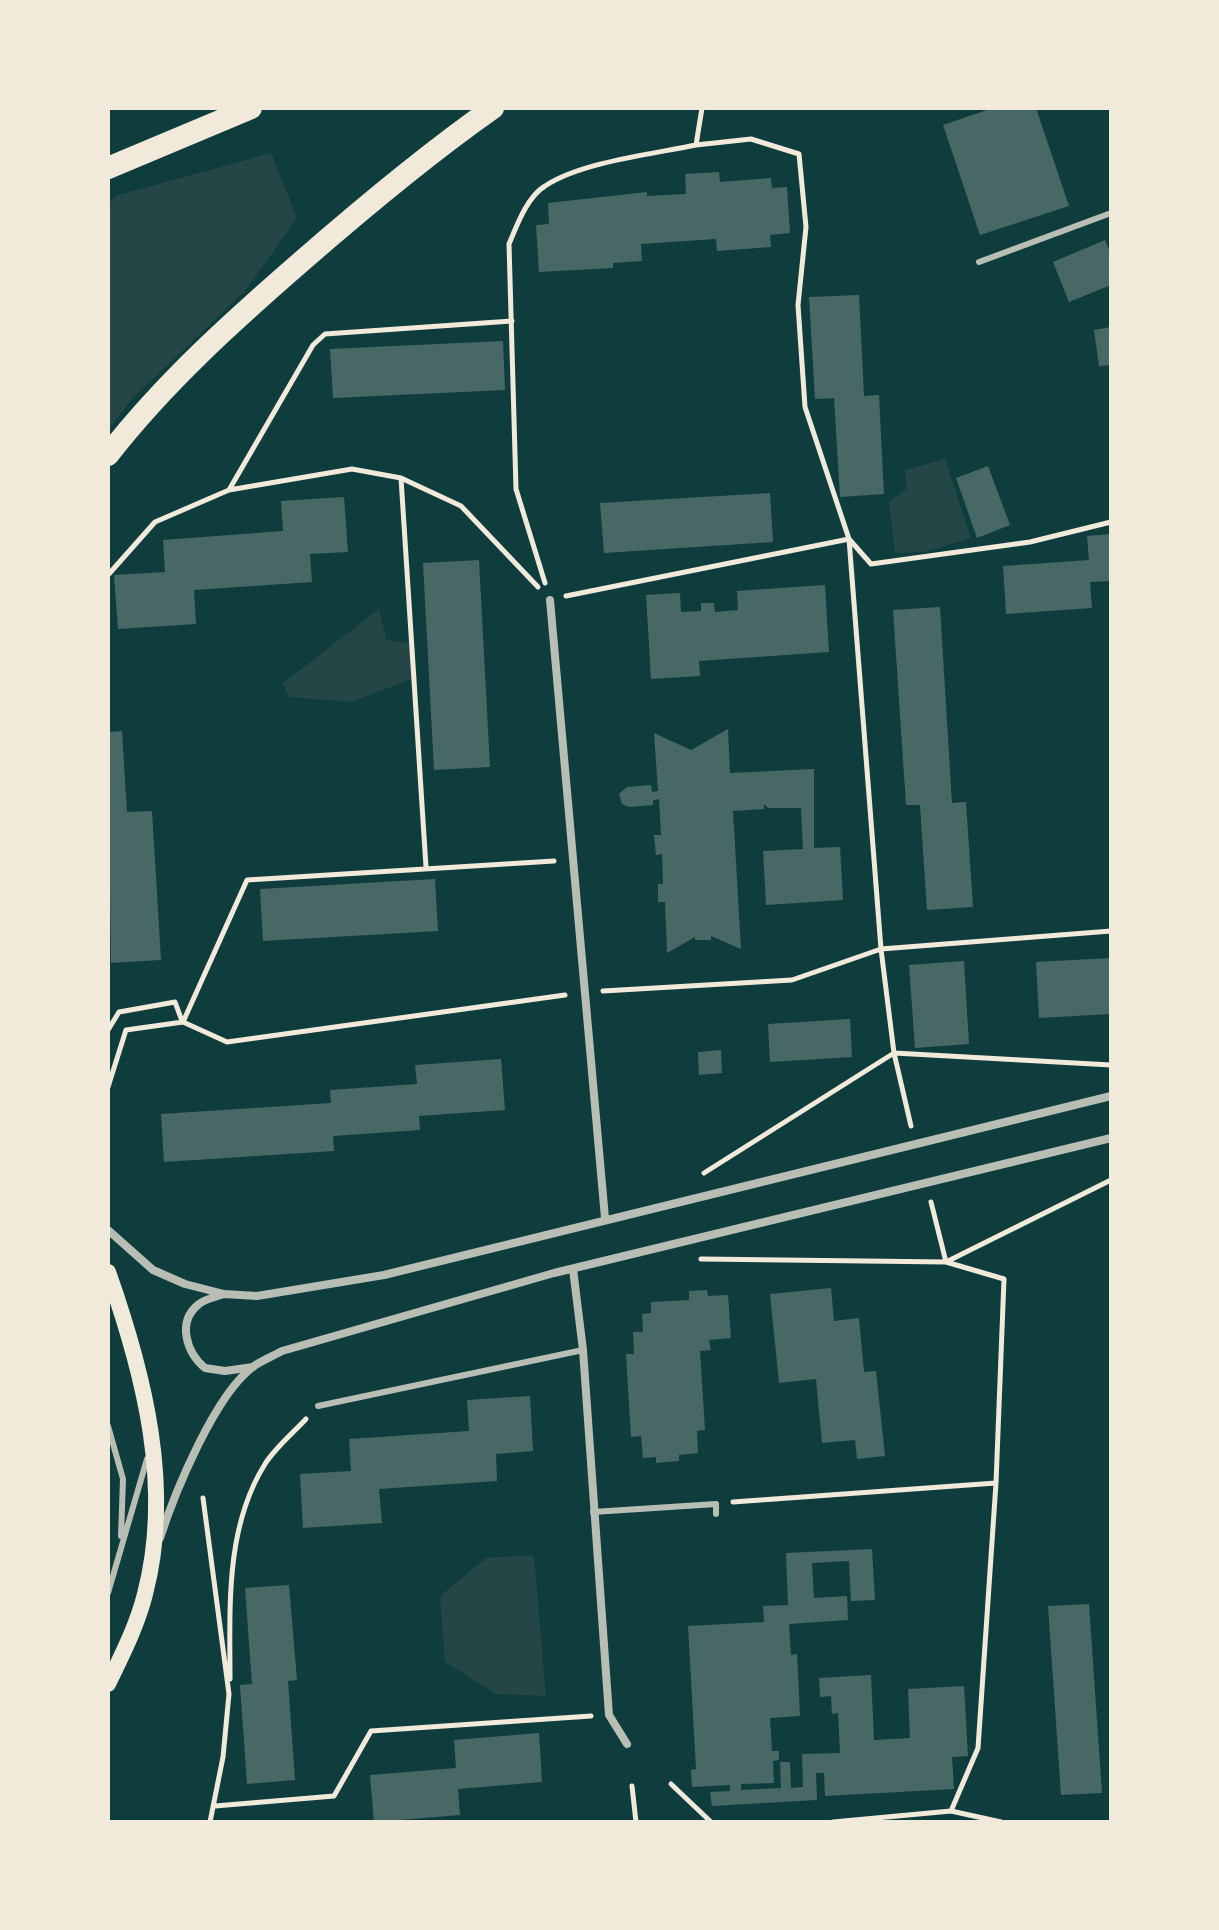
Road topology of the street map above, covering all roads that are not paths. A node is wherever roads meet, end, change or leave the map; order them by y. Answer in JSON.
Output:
{"nodes":[{"id":1,"x":251,"y":108,"type":"edge"},
{"id":2,"x":493,"y":108,"type":"edge"},
{"id":3,"x":108,"y":168,"type":"edge"},
{"id":4,"x":1111,"y":213,"type":"edge"},
{"id":5,"x":979,"y":262,"type":"dead end"},
{"id":6,"x":108,"y":455,"type":"edge"},
{"id":7,"x":550,"y":600,"type":"road end"},
{"id":8,"x":1111,"y":1096,"type":"edge"},
{"id":9,"x":1111,"y":1138,"type":"edge"},
{"id":10,"x":605,"y":1218,"type":"junction"},
{"id":11,"x":108,"y":1230,"type":"edge"},
{"id":12,"x":573,"y":1269,"type":"junction"},
{"id":13,"x":108,"y":1272,"type":"edge"},
{"id":14,"x":224,"y":1294,"type":"junction"},
{"id":15,"x":583,"y":1350,"type":"junction"},
{"id":16,"x":253,"y":1367,"type":"junction"},
{"id":17,"x":318,"y":1406,"type":"road end"},
{"id":18,"x":108,"y":1426,"type":"edge"},
{"id":19,"x":152,"y":1444,"type":"junction"},
{"id":20,"x":593,"y":1512,"type":"junction"},
{"id":21,"x":716,"y":1514,"type":"dead end"},
{"id":22,"x":121,"y":1547,"type":"junction"},
{"id":23,"x":152,"y":1565,"type":"junction"},
{"id":24,"x":108,"y":1593,"type":"edge"},
{"id":25,"x":108,"y":1684,"type":"edge"},
{"id":26,"x":627,"y":1744,"type":"dead end"}],
"edges":[{"from":1,"to":3,"type":"highway"},
{"from":2,"to":6,"type":"highway"},
{"from":4,"to":5,"type":"lane"},
{"from":7,"to":10,"type":"street"},
{"from":8,"to":10,"type":"street"},
{"from":9,"to":12,"type":"street"},
{"from":10,"to":14,"type":"street"},
{"from":11,"to":14,"type":"street"},
{"from":12,"to":15,"type":"street"},
{"from":12,"to":16,"type":"street"},
{"from":13,"to":19,"type":"main road"},
{"from":14,"to":16,"type":"street"},
{"from":15,"to":17,"type":"lane"},
{"from":15,"to":20,"type":"street"},
{"from":16,"to":23,"type":"street"},
{"from":18,"to":22,"type":"lane"},
{"from":19,"to":22,"type":"lane"},
{"from":19,"to":23,"type":"main road"},
{"from":20,"to":21,"type":"lane"},
{"from":20,"to":26,"type":"street"},
{"from":22,"to":24,"type":"lane"},
{"from":23,"to":25,"type":"main road"}]}
